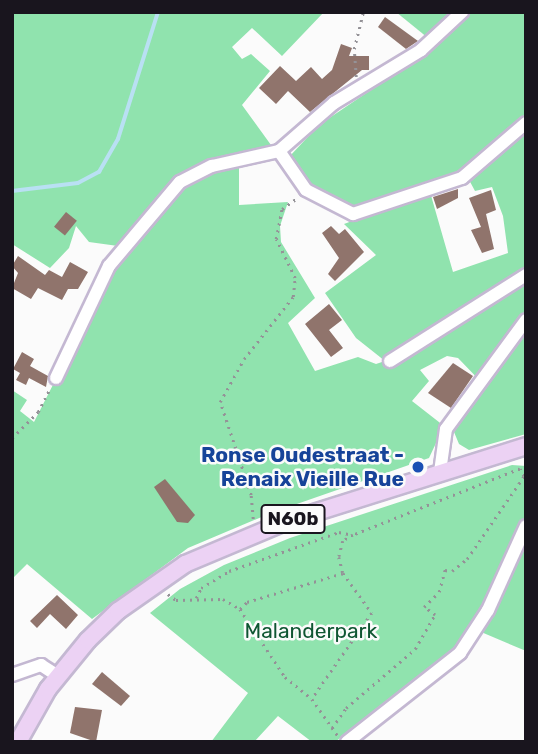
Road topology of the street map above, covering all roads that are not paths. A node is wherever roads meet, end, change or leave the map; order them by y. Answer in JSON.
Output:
{"nodes":[{"id":1,"x":462,"y":12,"type":"edge"},
{"id":2,"x":526,"y":123,"type":"edge"},
{"id":3,"x":279,"y":151,"type":"junction"},
{"id":4,"x":526,"y":275,"type":"edge"},
{"id":5,"x":526,"y":320,"type":"edge"},
{"id":6,"x":390,"y":360,"type":"dead end"},
{"id":7,"x":55,"y":378,"type":"road end"},
{"id":8,"x":526,"y":446,"type":"edge"},
{"id":9,"x":440,"y":472,"type":"junction"},
{"id":10,"x":526,"y":526,"type":"edge"},
{"id":11,"x":12,"y":675,"type":"edge"},
{"id":12,"x":58,"y":676,"type":"junction"},
{"id":13,"x":18,"y":742,"type":"edge"},
{"id":14,"x":345,"y":742,"type":"edge"}],
"edges":[{"from":1,"to":3,"type":"street"},
{"from":2,"to":3,"type":"street"},
{"from":3,"to":7,"type":"street"},
{"from":4,"to":6,"type":"street"},
{"from":5,"to":9,"type":"street"},
{"from":8,"to":9,"type":"main road","number":"N60b"},
{"from":9,"to":12,"type":"main road","number":"N60b"},
{"from":10,"to":14,"type":"street"},
{"from":11,"to":12,"type":"street"},
{"from":12,"to":13,"type":"main road","number":"N60b"}]}
